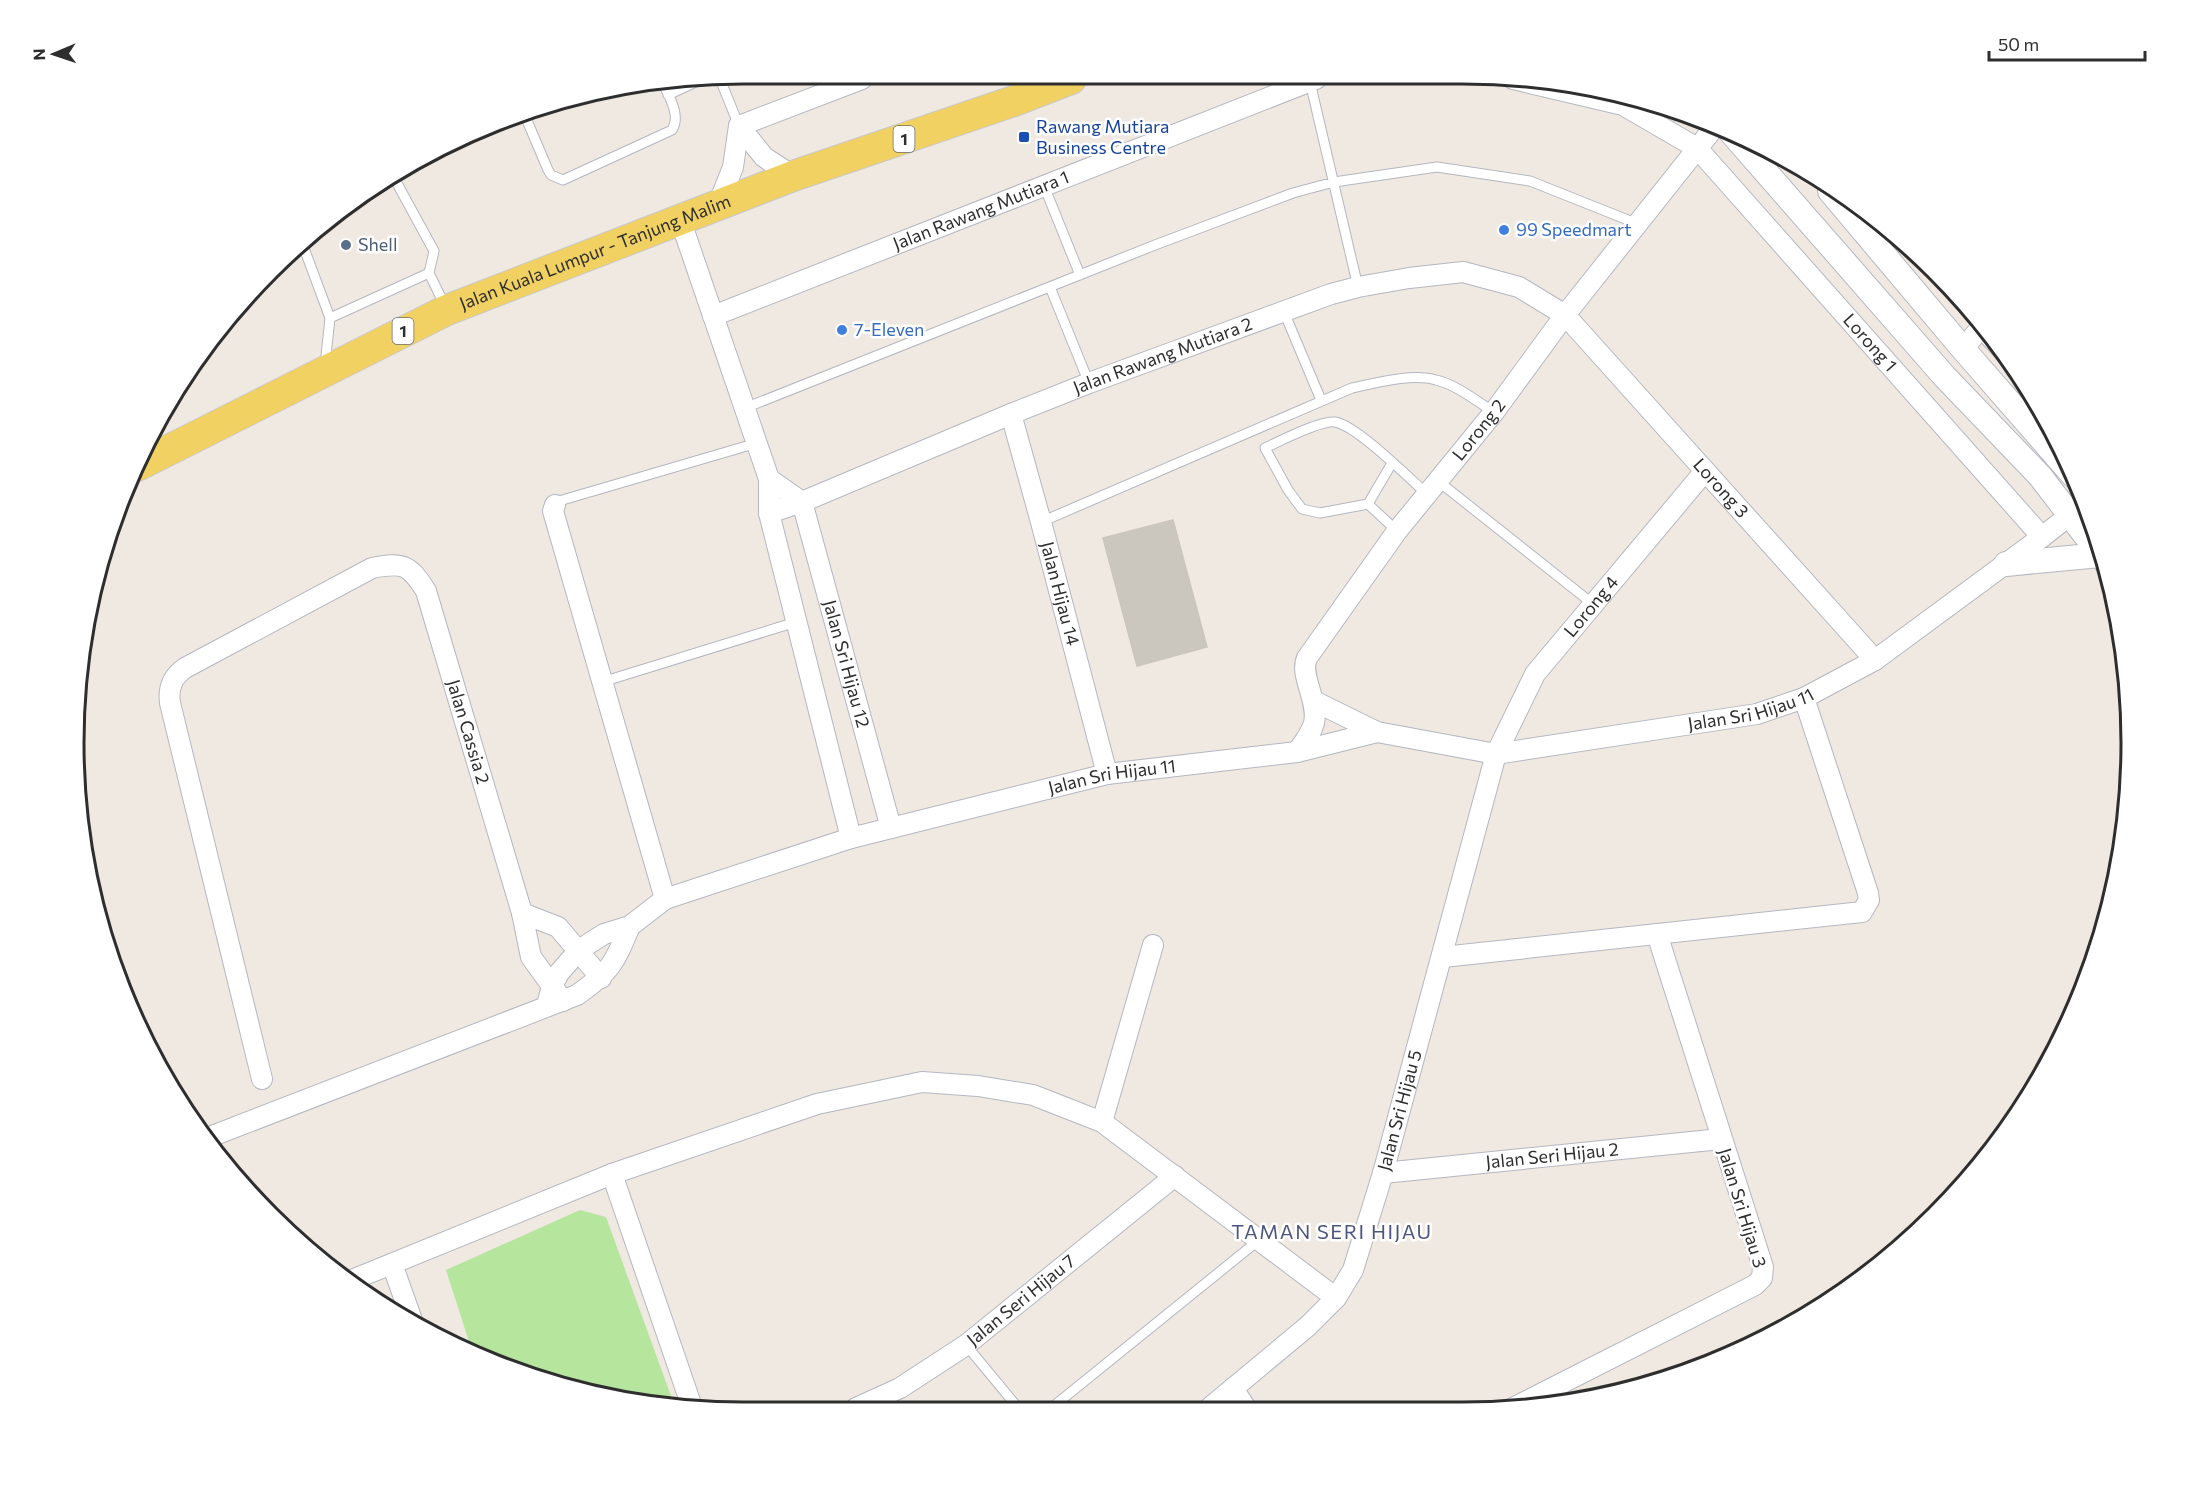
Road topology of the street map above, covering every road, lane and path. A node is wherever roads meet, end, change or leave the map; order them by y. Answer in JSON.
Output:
{"nodes":[{"id":1,"x":722,"y":84,"type":"edge"},
{"id":2,"x":849,"y":84,"type":"edge"},
{"id":3,"x":1058,"y":84,"type":"edge"},
{"id":4,"x":1303,"y":84,"type":"edge"},
{"id":5,"x":1314,"y":84,"type":"edge"},
{"id":6,"x":686,"y":87,"type":"edge"},
{"id":7,"x":665,"y":89,"type":"edge"},
{"id":8,"x":668,"y":95,"type":"junction"},
{"id":9,"x":1585,"y":96,"type":"edge"},
{"id":10,"x":527,"y":120,"type":"edge"},
{"id":11,"x":739,"y":126,"type":"junction"},
{"id":12,"x":1710,"y":132,"type":"edge"},
{"id":13,"x":1697,"y":148,"type":"junction"},
{"id":14,"x":1745,"y":148,"type":"edge"},
{"id":15,"x":793,"y":176,"type":"junction"},
{"id":16,"x":1334,"y":182,"type":"junction"},
{"id":17,"x":397,"y":183,"type":"edge"},
{"id":18,"x":1044,"y":186,"type":"junction"},
{"id":19,"x":718,"y":205,"type":"junction"},
{"id":20,"x":1852,"y":212,"type":"edge"},
{"id":21,"x":680,"y":219,"type":"junction"},
{"id":22,"x":1638,"y":224,"type":"junction"},
{"id":23,"x":305,"y":251,"type":"edge"},
{"id":24,"x":429,"y":273,"type":"junction"},
{"id":25,"x":1080,"y":275,"type":"junction"},
{"id":26,"x":1050,"y":287,"type":"junction"},
{"id":27,"x":1358,"y":287,"type":"junction"},
{"id":28,"x":447,"y":310,"type":"junction"},
{"id":29,"x":1284,"y":312,"type":"junction"},
{"id":30,"x":1565,"y":315,"type":"junction"},
{"id":31,"x":713,"y":316,"type":"junction"},
{"id":32,"x":330,"y":318,"type":"junction"},
{"id":33,"x":1974,"y":335,"type":"edge"},
{"id":34,"x":1990,"y":349,"type":"edge"},
{"id":35,"x":325,"y":370,"type":"junction"},
{"id":36,"x":1089,"y":383,"type":"junction"},
{"id":37,"x":1321,"y":400,"type":"junction"},
{"id":38,"x":745,"y":408,"type":"junction"},
{"id":39,"x":1494,"y":412,"type":"junction"},
{"id":40,"x":1011,"y":414,"type":"junction"},
{"id":41,"x":2038,"y":423,"type":"edge"},
{"id":42,"x":757,"y":443,"type":"junction"},
{"id":43,"x":148,"y":460,"type":"edge"},
{"id":44,"x":1392,"y":464,"type":"junction"},
{"id":45,"x":1704,"y":471,"type":"junction"},
{"id":46,"x":769,"y":479,"type":"junction"},
{"id":47,"x":1432,"y":487,"type":"junction"},
{"id":48,"x":802,"y":502,"type":"junction"},
{"id":49,"x":1368,"y":504,"type":"junction"},
{"id":50,"x":555,"y":505,"type":"joint"},
{"id":51,"x":2077,"y":509,"type":"edge"},
{"id":52,"x":769,"y":513,"type":"junction"},
{"id":53,"x":1041,"y":522,"type":"junction"},
{"id":54,"x":1397,"y":531,"type":"junction"},
{"id":55,"x":2042,"y":537,"type":"junction"},
{"id":56,"x":2095,"y":559,"type":"edge"},
{"id":57,"x":2006,"y":564,"type":"junction"},
{"id":58,"x":1593,"y":604,"type":"junction"},
{"id":59,"x":796,"y":622,"type":"junction"},
{"id":60,"x":1875,"y":660,"type":"junction"},
{"id":61,"x":602,"y":681,"type":"junction"},
{"id":62,"x":1804,"y":698,"type":"junction"},
{"id":63,"x":1314,"y":701,"type":"junction"},
{"id":64,"x":1377,"y":732,"type":"junction"},
{"id":65,"x":1297,"y":752,"type":"junction"},
{"id":66,"x":1496,"y":754,"type":"junction"},
{"id":67,"x":1107,"y":774,"type":"junction"},
{"id":68,"x":891,"y":828,"type":"junction"},
{"id":69,"x":851,"y":838,"type":"junction"},
{"id":70,"x":665,"y":899,"type":"junction"},
{"id":71,"x":522,"y":913,"type":"junction"},
{"id":72,"x":630,"y":926,"type":"junction"},
{"id":73,"x":1657,"y":934,"type":"junction"},
{"id":74,"x":1153,"y":945,"type":"dead end"},
{"id":75,"x":579,"y":950,"type":"junction"},
{"id":76,"x":1443,"y":957,"type":"junction"},
{"id":77,"x":601,"y":978,"type":"junction"},
{"id":78,"x":554,"y":997,"type":"junction"},
{"id":79,"x":262,"y":1079,"type":"dead end"},
{"id":80,"x":1102,"y":1122,"type":"junction"},
{"id":81,"x":214,"y":1135,"type":"edge"},
{"id":82,"x":1721,"y":1139,"type":"junction"},
{"id":83,"x":1383,"y":1173,"type":"junction"},
{"id":84,"x":612,"y":1174,"type":"junction"},
{"id":85,"x":1174,"y":1176,"type":"junction"},
{"id":86,"x":1259,"y":1240,"type":"junction"},
{"id":87,"x":392,"y":1264,"type":"junction"},
{"id":88,"x":358,"y":1278,"type":"edge"},
{"id":89,"x":1336,"y":1298,"type":"junction"},
{"id":90,"x":409,"y":1311,"type":"edge"},
{"id":91,"x":966,"y":1345,"type":"junction"},
{"id":92,"x":1233,"y":1388,"type":"junction"},
{"id":93,"x":1533,"y":1398,"type":"edge"},
{"id":94,"x":690,"y":1400,"type":"edge"},
{"id":95,"x":869,"y":1402,"type":"edge"},
{"id":96,"x":1013,"y":1402,"type":"edge"},
{"id":97,"x":1059,"y":1402,"type":"edge"},
{"id":98,"x":1216,"y":1402,"type":"edge"},
{"id":99,"x":1242,"y":1402,"type":"edge"}],
"edges":[{"from":1,"to":11,"type":"lane"},
{"from":2,"to":11,"type":"street"},
{"from":3,"to":15,"type":"main road","name":"Jalan Kuala Lumpur - Tanjung Malim","number":"1"},
{"from":4,"to":18,"type":"street","name":"Jalan Rawang Mutiara 1"},
{"from":5,"to":16,"type":"lane"},
{"from":6,"to":8,"type":"lane"},
{"from":7,"to":8,"type":"lane"},
{"from":8,"to":10,"type":"lane"},
{"from":9,"to":13,"type":"street"},
{"from":11,"to":15,"type":"street"},
{"from":11,"to":19,"type":"street"},
{"from":12,"to":13,"type":"street","name":"Lorong 2"},
{"from":13,"to":22,"type":"street","name":"Lorong 2"},
{"from":13,"to":55,"type":"street","name":"Lorong 1"},
{"from":14,"to":51,"type":"street"},
{"from":15,"to":19,"type":"main road","name":"Jalan Kuala Lumpur - Tanjung Malim","number":"1"},
{"from":16,"to":22,"type":"lane"},
{"from":16,"to":25,"type":"lane"},
{"from":16,"to":27,"type":"lane"},
{"from":17,"to":24,"type":"lane"},
{"from":18,"to":25,"type":"lane"},
{"from":18,"to":31,"type":"street","name":"Jalan Rawang Mutiara 1"},
{"from":19,"to":21,"type":"main road","name":"Jalan Kuala Lumpur - Tanjung Malim","number":"1"},
{"from":20,"to":33,"type":"street"},
{"from":21,"to":28,"type":"main road","name":"Jalan Kuala Lumpur - Tanjung Malim","number":"1"},
{"from":21,"to":31,"type":"street"},
{"from":22,"to":30,"type":"street","name":"Lorong 2"},
{"from":23,"to":32,"type":"lane"},
{"from":24,"to":28,"type":"lane"},
{"from":24,"to":32,"type":"lane"},
{"from":25,"to":26,"type":"lane"},
{"from":26,"to":36,"type":"lane"},
{"from":26,"to":38,"type":"lane"},
{"from":27,"to":29,"type":"street","name":"Jalan Rawang Mutiara 2"},
{"from":27,"to":30,"type":"street","name":"Jalan Rawang Mutiara 2"},
{"from":28,"to":35,"type":"main road","name":"Jalan Kuala Lumpur - Tanjung Malim","number":"1"},
{"from":29,"to":36,"type":"street","name":"Jalan Rawang Mutiara 2"},
{"from":29,"to":37,"type":"lane"},
{"from":30,"to":39,"type":"street","name":"Lorong 2"},
{"from":30,"to":45,"type":"street","name":"Lorong 3"},
{"from":31,"to":38,"type":"street"},
{"from":32,"to":35,"type":"lane"},
{"from":33,"to":34,"type":"lane"},
{"from":33,"to":41,"type":"street"},
{"from":35,"to":43,"type":"main road","name":"Jalan Kuala Lumpur - Tanjung Malim","number":"1"},
{"from":36,"to":40,"type":"street","name":"Jalan Rawang Mutiara 2"},
{"from":37,"to":39,"type":"lane"},
{"from":37,"to":53,"type":"lane"},
{"from":38,"to":42,"type":"street"},
{"from":39,"to":47,"type":"street","name":"Lorong 2"},
{"from":40,"to":48,"type":"street","name":"Jalan Rawang Mutiara 2"},
{"from":40,"to":53,"type":"street","name":"Jalan Hijau 14"},
{"from":42,"to":46,"type":"street"},
{"from":42,"to":50,"type":"lane"},
{"from":44,"to":47,"type":"lane"},
{"from":44,"to":49,"type":"lane"},
{"from":44,"to":49,"type":"lane"},
{"from":45,"to":58,"type":"street","name":"Lorong 4"},
{"from":45,"to":60,"type":"street","name":"Lorong 3"},
{"from":46,"to":48,"type":"street"},
{"from":46,"to":52,"type":"street"},
{"from":47,"to":54,"type":"street","name":"Lorong 2"},
{"from":47,"to":58,"type":"lane"},
{"from":48,"to":52,"type":"street","name":"Jalan Rawang Mutiara 2"},
{"from":48,"to":68,"type":"street","name":"Jalan Sri Hijau 12"},
{"from":49,"to":54,"type":"lane"},
{"from":50,"to":61,"type":"street"},
{"from":51,"to":55,"type":"street","name":"Jalan Sri Hijau 11"},
{"from":52,"to":59,"type":"street"},
{"from":53,"to":67,"type":"street","name":"Jalan Hijau 14"},
{"from":54,"to":63,"type":"street","name":"Lorong 2"},
{"from":55,"to":57,"type":"street","name":"Jalan Sri Hijau 11"},
{"from":56,"to":57,"type":"street"},
{"from":57,"to":60,"type":"street","name":"Jalan Sri Hijau 11"},
{"from":58,"to":66,"type":"street","name":"Lorong 4"},
{"from":59,"to":61,"type":"lane"},
{"from":59,"to":69,"type":"street"},
{"from":60,"to":62,"type":"street","name":"Jalan Sri Hijau 11"},
{"from":61,"to":70,"type":"street"},
{"from":62,"to":66,"type":"street","name":"Jalan Sri Hijau 11"},
{"from":62,"to":73,"type":"street"},
{"from":63,"to":64,"type":"street","name":"Jalan Sri Hijau 11"},
{"from":63,"to":65,"type":"street","name":"Lorong 2"},
{"from":64,"to":65,"type":"street","name":"Jalan Sri Hijau 11"},
{"from":64,"to":66,"type":"street","name":"Jalan Sri Hijau 11"},
{"from":65,"to":67,"type":"street","name":"Jalan Sri Hijau 11"},
{"from":66,"to":76,"type":"street","name":"Jalan Sri Hijau 5"},
{"from":67,"to":68,"type":"street","name":"Jalan Sri Hijau 11"},
{"from":68,"to":69,"type":"street","name":"Jalan Sri Hijau 11"},
{"from":69,"to":70,"type":"street","name":"Jalan Sri Hijau 11"},
{"from":70,"to":72,"type":"street","name":"Jalan Sri Hijau 11"},
{"from":71,"to":75,"type":"street"},
{"from":71,"to":78,"type":"street","name":"Jalan Cassia 2"},
{"from":71,"to":79,"type":"street","name":"Jalan Cassia 2"},
{"from":72,"to":75,"type":"street"},
{"from":72,"to":77,"type":"street"},
{"from":73,"to":76,"type":"street"},
{"from":73,"to":82,"type":"street","name":"Jalan Sri Hijau 3"},
{"from":74,"to":80,"type":"street"},
{"from":75,"to":77,"type":"street"},
{"from":75,"to":78,"type":"street"},
{"from":76,"to":83,"type":"street","name":"Jalan Sri Hijau 5"},
{"from":77,"to":78,"type":"street"},
{"from":78,"to":81,"type":"street"},
{"from":80,"to":84,"type":"street"},
{"from":80,"to":85,"type":"street"},
{"from":82,"to":83,"type":"street","name":"Jalan Seri Hijau 2"},
{"from":82,"to":93,"type":"street","name":"Jalan Sri Hijau 3"},
{"from":83,"to":89,"type":"street","name":"Jalan Sri Hijau 5"},
{"from":84,"to":87,"type":"street"},
{"from":84,"to":94,"type":"street"},
{"from":85,"to":86,"type":"street"},
{"from":85,"to":91,"type":"street","name":"Jalan Seri Hijau 7"},
{"from":86,"to":89,"type":"street"},
{"from":86,"to":97,"type":"lane"},
{"from":87,"to":88,"type":"street"},
{"from":87,"to":90,"type":"street"},
{"from":89,"to":92,"type":"street","name":"Jalan Sri Hijau 5"},
{"from":91,"to":95,"type":"street","name":"Jalan Seri Hijau 7"},
{"from":91,"to":96,"type":"lane"},
{"from":92,"to":98,"type":"street","name":"Jalan Sri Hijau 5"},
{"from":92,"to":99,"type":"street"}]}
